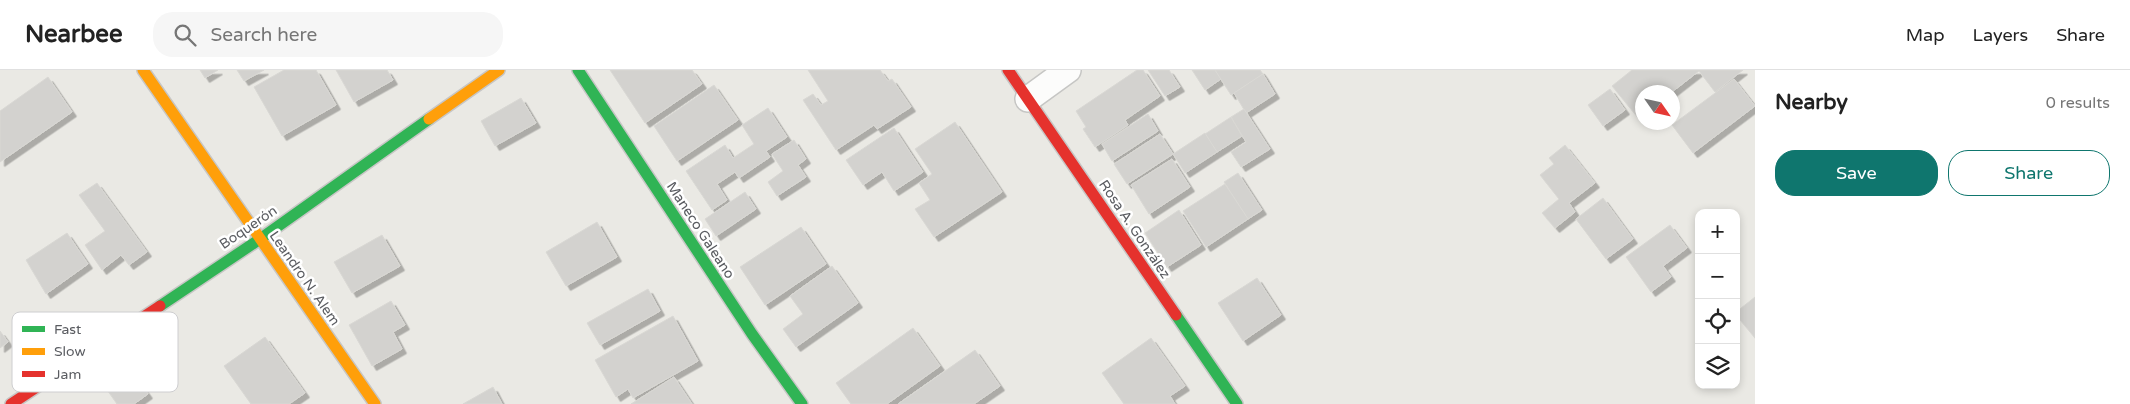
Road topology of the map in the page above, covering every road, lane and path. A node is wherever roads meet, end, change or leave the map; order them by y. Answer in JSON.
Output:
{"nodes":[{"id":1,"x":143,"y":70,"type":"edge"},
{"id":2,"x":499,"y":70,"type":"edge"},
{"id":3,"x":578,"y":70,"type":"edge"},
{"id":4,"x":1008,"y":70,"type":"edge"},
{"id":5,"x":1068,"y":70,"type":"edge"},
{"id":6,"x":1028,"y":98,"type":"junction"},
{"id":7,"x":260,"y":238,"type":"junction"},
{"id":8,"x":149,"y":312,"type":"edge"},
{"id":9,"x":29,"y":392,"type":"edge"},
{"id":10,"x":11,"y":404,"type":"edge"},
{"id":11,"x":375,"y":404,"type":"edge"},
{"id":12,"x":802,"y":404,"type":"edge"},
{"id":13,"x":1237,"y":404,"type":"edge"}],
"edges":[{"from":1,"to":7,"type":"street","name":"Leandro N. Alem"},
{"from":2,"to":7,"type":"street","name":"Boquerón"},
{"from":3,"to":12,"type":"street","name":"Maneco Galeano"},
{"from":4,"to":6,"type":"street","name":"Rosa A. González"},
{"from":5,"to":6,"type":"street"},
{"from":6,"to":13,"type":"street","name":"Rosa A. González"},
{"from":7,"to":8,"type":"street","name":"Boquerón"},
{"from":7,"to":11,"type":"street","name":"Leandro N. Alem"},
{"from":9,"to":10,"type":"street","name":"Boquerón"}]}
